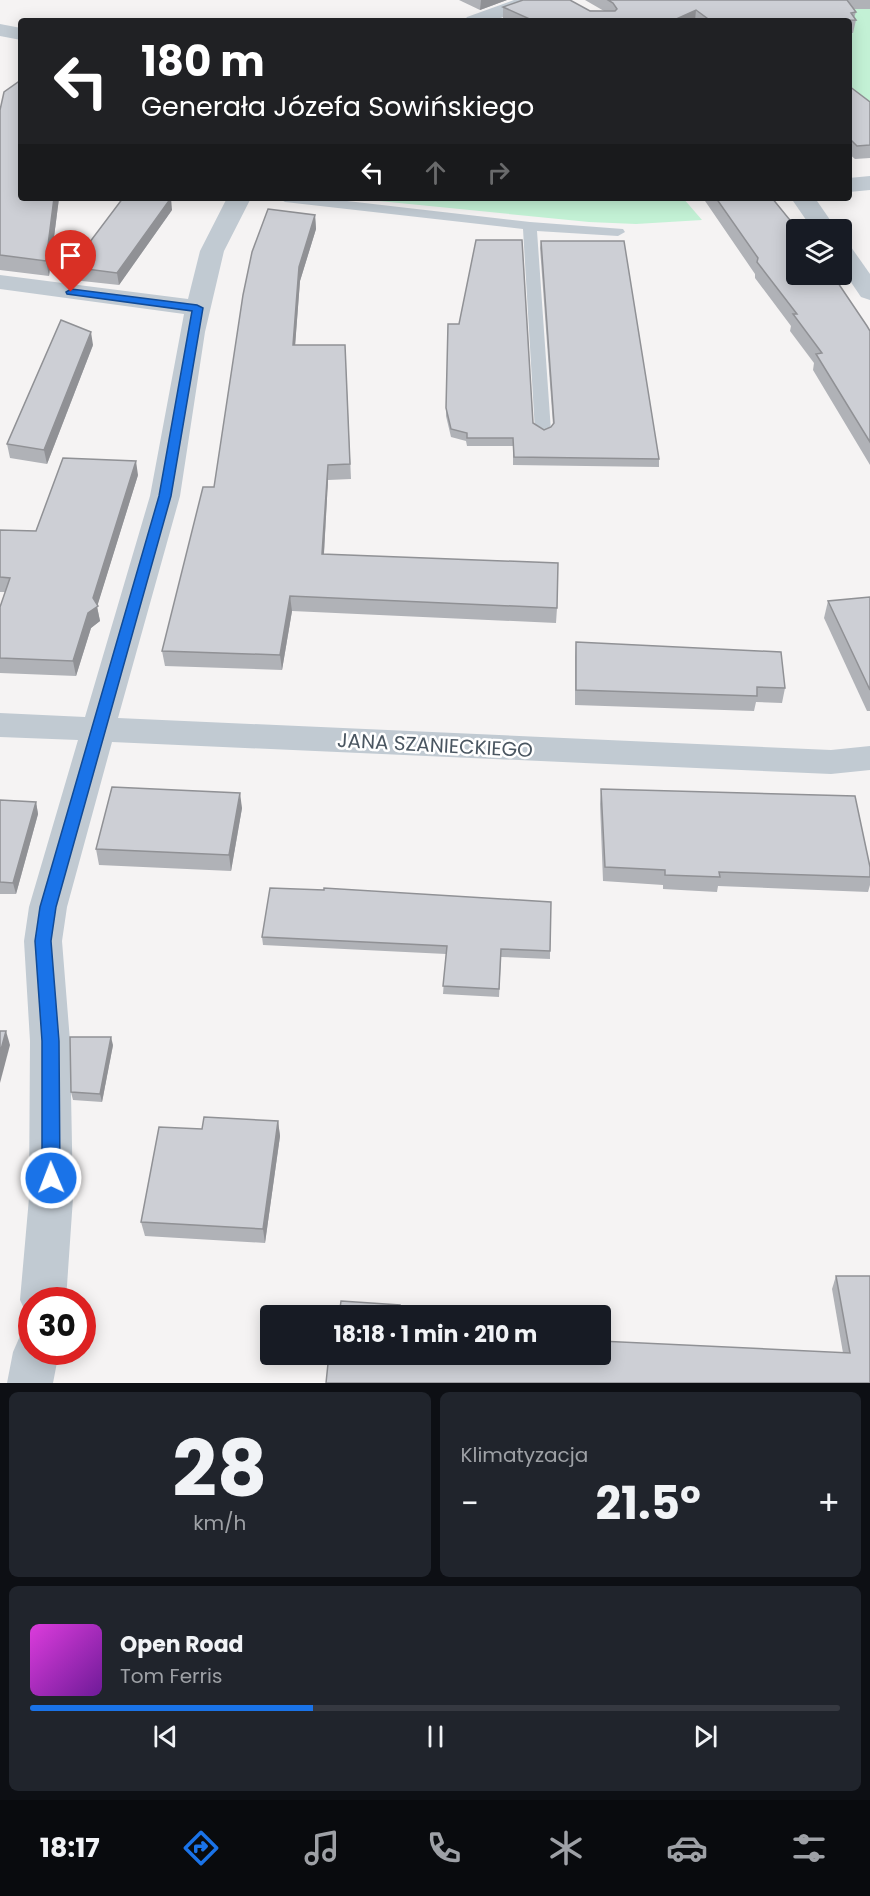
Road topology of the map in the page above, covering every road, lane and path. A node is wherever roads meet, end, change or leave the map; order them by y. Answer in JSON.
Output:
{"nodes":[{"id":1,"x":532,"y":0,"type":"edge"},
{"id":2,"x":482,"y":18,"type":"edge"},
{"id":3,"x":0,"y":30,"type":"edge"},
{"id":4,"x":18,"y":33,"type":"edge"},
{"id":5,"x":870,"y":183,"type":"edge"},
{"id":6,"x":852,"y":185,"type":"edge"},
{"id":7,"x":237,"y":201,"type":"edge"},
{"id":8,"x":311,"y":201,"type":"edge"},
{"id":9,"x":805,"y":201,"type":"edge"},
{"id":10,"x":817,"y":219,"type":"edge"},
{"id":11,"x":530,"y":226,"type":"junction"},
{"id":12,"x":618,"y":232,"type":"dead end"},
{"id":13,"x":852,"y":266,"type":"edge"},
{"id":14,"x":0,"y":282,"type":"edge"},
{"id":15,"x":870,"y":291,"type":"edge"},
{"id":16,"x":197,"y":308,"type":"junction"},
{"id":17,"x":543,"y":431,"type":"edge"},
{"id":18,"x":0,"y":725,"type":"edge"},
{"id":19,"x":99,"y":730,"type":"junction"},
{"id":20,"x":870,"y":758,"type":"edge"},
{"id":21,"x":44,"y":1287,"type":"edge"},
{"id":22,"x":33,"y":1365,"type":"edge"},
{"id":23,"x":30,"y":1383,"type":"edge"}],
"edges":[{"from":1,"to":2,"type":"street"},
{"from":3,"to":4,"type":"street"},
{"from":5,"to":6,"type":"street"},
{"from":7,"to":16,"type":"street"},
{"from":8,"to":11,"type":"lane"},
{"from":9,"to":10,"type":"street"},
{"from":11,"to":12,"type":"lane"},
{"from":11,"to":17,"type":"lane"},
{"from":13,"to":15,"type":"street"},
{"from":14,"to":16,"type":"street"},
{"from":16,"to":19,"type":"street"},
{"from":18,"to":19,"type":"street","name":"JANA SZANIECKIEGO"},
{"from":19,"to":20,"type":"street","name":"JANA SZANIECKIEGO"},
{"from":19,"to":21,"type":"street"},
{"from":22,"to":23,"type":"street"}]}
